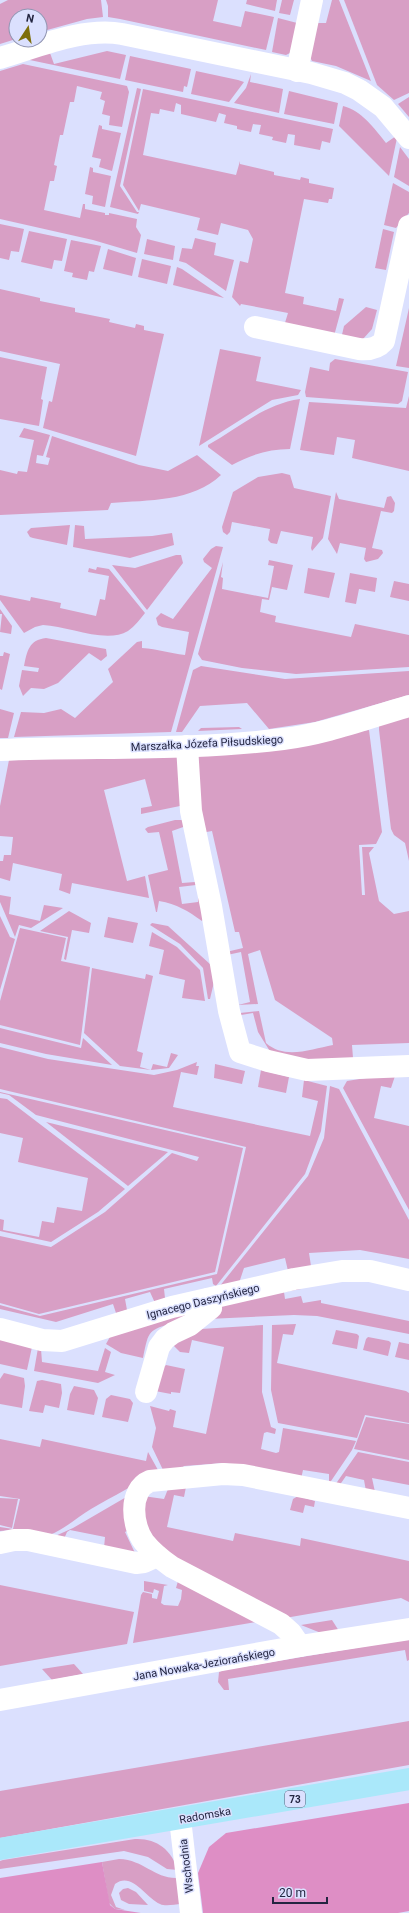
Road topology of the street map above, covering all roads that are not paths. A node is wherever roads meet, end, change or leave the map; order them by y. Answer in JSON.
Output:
{"nodes":[{"id":1,"x":312,"y":0,"type":"edge"},
{"id":2,"x":0,"y":58,"type":"edge"},
{"id":3,"x":297,"y":70,"type":"junction"},
{"id":4,"x":409,"y":138,"type":"edge"},
{"id":5,"x":409,"y":226,"type":"edge"},
{"id":6,"x":255,"y":327,"type":"dead end"},
{"id":7,"x":409,"y":706,"type":"edge"},
{"id":8,"x":187,"y":746,"type":"junction"},
{"id":9,"x":0,"y":750,"type":"edge"},
{"id":10,"x":409,"y":1066,"type":"edge"},
{"id":11,"x":409,"y":1280,"type":"edge"},
{"id":12,"x":208,"y":1299,"type":"junction"},
{"id":13,"x":0,"y":1329,"type":"edge"},
{"id":14,"x":146,"y":1392,"type":"dead end"},
{"id":15,"x":409,"y":1508,"type":"edge"},
{"id":16,"x":0,"y":1543,"type":"edge"},
{"id":17,"x":157,"y":1556,"type":"junction"},
{"id":18,"x":409,"y":1629,"type":"edge"},
{"id":19,"x":300,"y":1646,"type":"junction"},
{"id":20,"x":0,"y":1700,"type":"edge"},
{"id":21,"x":409,"y":1779,"type":"edge"},
{"id":22,"x":180,"y":1819,"type":"junction"},
{"id":23,"x":0,"y":1849,"type":"edge"},
{"id":24,"x":191,"y":1913,"type":"edge"}],
"edges":[{"from":1,"to":3,"type":"street"},
{"from":2,"to":3,"type":"street"},
{"from":3,"to":4,"type":"street"},
{"from":5,"to":6,"type":"street"},
{"from":7,"to":8,"type":"street","name":"Marszałka Józefa Piłsudskiego"},
{"from":8,"to":9,"type":"street","name":"Marszałka Józefa Piłsudskiego"},
{"from":8,"to":10,"type":"street"},
{"from":11,"to":12,"type":"street","name":"Ignacego Daszyńskiego"},
{"from":12,"to":13,"type":"street","name":"Ignacego Daszyńskiego"},
{"from":12,"to":14,"type":"street"},
{"from":15,"to":17,"type":"street"},
{"from":16,"to":17,"type":"street"},
{"from":17,"to":19,"type":"street"},
{"from":18,"to":19,"type":"street","name":"Jana Nowaka-Jeziorańskiego"},
{"from":19,"to":20,"type":"street","name":"Jana Nowaka-Jeziorańskiego"},
{"from":21,"to":22,"type":"main road","name":"Radomska","number":"73"},
{"from":22,"to":23,"type":"main road","name":"Radomska","number":"73"},
{"from":22,"to":24,"type":"street","name":"Wschodnia"}]}
